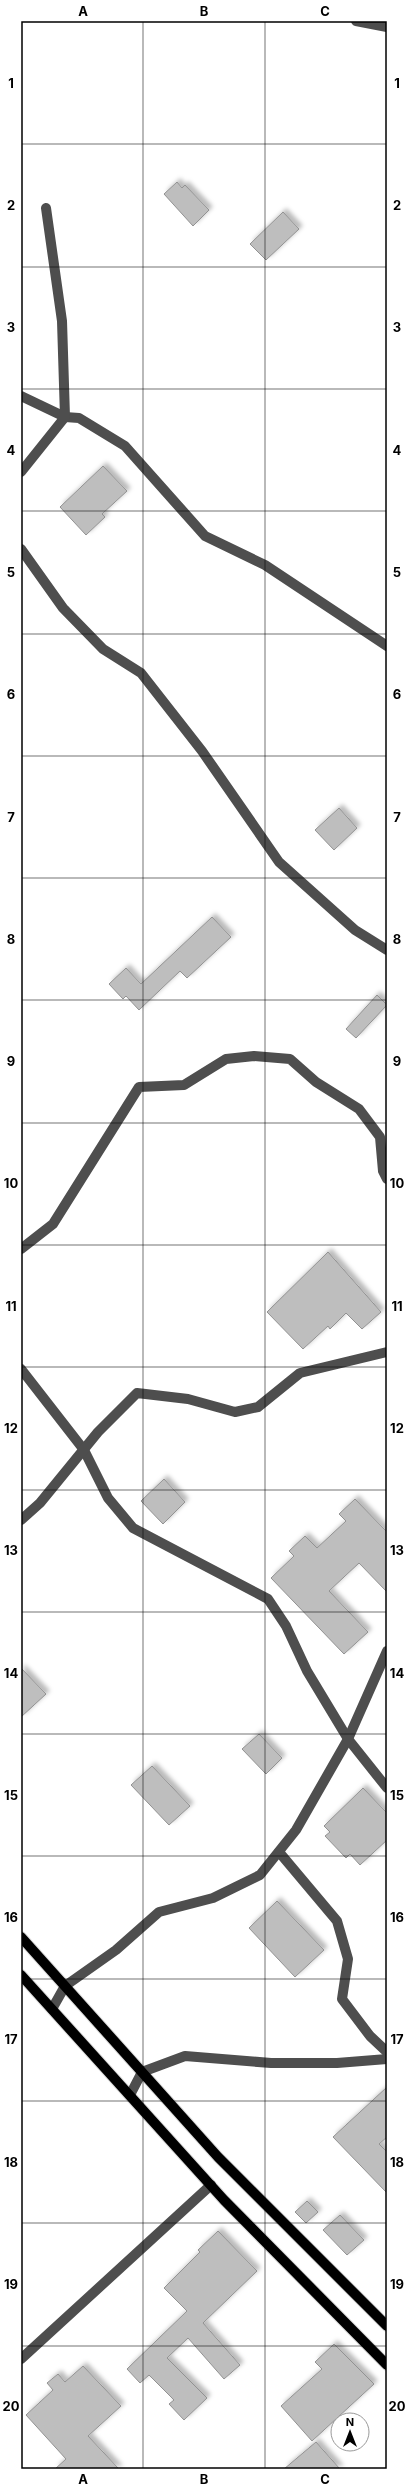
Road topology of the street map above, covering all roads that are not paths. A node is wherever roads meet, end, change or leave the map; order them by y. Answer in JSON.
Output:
{"nodes":[{"id":1,"x":356,"y":21,"type":"edge"},
{"id":2,"x":387,"y":27,"type":"edge"},
{"id":3,"x":46,"y":208,"type":"dead end"},
{"id":4,"x":21,"y":396,"type":"edge"},
{"id":5,"x":65,"y":417,"type":"junction"},
{"id":6,"x":21,"y":472,"type":"edge"},
{"id":7,"x":21,"y":550,"type":"edge"},
{"id":8,"x":387,"y":646,"type":"edge"},
{"id":9,"x":387,"y":950,"type":"edge"},
{"id":10,"x":387,"y":1179,"type":"edge"},
{"id":11,"x":21,"y":1249,"type":"edge"},
{"id":12,"x":387,"y":1352,"type":"edge"},
{"id":13,"x":21,"y":1370,"type":"edge"},
{"id":14,"x":84,"y":1450,"type":"junction"},
{"id":15,"x":21,"y":1520,"type":"edge"},
{"id":16,"x":387,"y":1651,"type":"edge"},
{"id":17,"x":348,"y":1738,"type":"junction"},
{"id":18,"x":387,"y":1788,"type":"edge"},
{"id":19,"x":279,"y":1852,"type":"junction"},
{"id":20,"x":21,"y":1937,"type":"edge"},
{"id":21,"x":21,"y":1975,"type":"edge"},
{"id":22,"x":65,"y":1986,"type":"junction"},
{"id":23,"x":52,"y":2009,"type":"junction"},
{"id":24,"x":387,"y":2052,"type":"edge"},
{"id":25,"x":387,"y":2059,"type":"edge"},
{"id":26,"x":142,"y":2072,"type":"junction"},
{"id":27,"x":130,"y":2095,"type":"junction"},
{"id":28,"x":211,"y":2185,"type":"junction"},
{"id":29,"x":387,"y":2326,"type":"edge"},
{"id":30,"x":21,"y":2359,"type":"edge"},
{"id":31,"x":387,"y":2365,"type":"edge"}],
"edges":[{"from":1,"to":2,"type":"street"},
{"from":3,"to":5,"type":"street"},
{"from":4,"to":5,"type":"street"},
{"from":5,"to":6,"type":"street"},
{"from":5,"to":8,"type":"street"},
{"from":7,"to":9,"type":"street"},
{"from":10,"to":11,"type":"street"},
{"from":12,"to":14,"type":"street"},
{"from":13,"to":14,"type":"street"},
{"from":14,"to":15,"type":"street"},
{"from":14,"to":17,"type":"street"},
{"from":16,"to":17,"type":"street"},
{"from":17,"to":18,"type":"street"},
{"from":17,"to":19,"type":"street"},
{"from":19,"to":22,"type":"street"},
{"from":19,"to":24,"type":"street"},
{"from":20,"to":22,"type":"main road"},
{"from":21,"to":23,"type":"main road"},
{"from":22,"to":23,"type":"street"},
{"from":22,"to":26,"type":"main road"},
{"from":23,"to":27,"type":"main road"},
{"from":25,"to":26,"type":"street"},
{"from":26,"to":27,"type":"street"},
{"from":26,"to":29,"type":"main road"},
{"from":27,"to":28,"type":"main road"},
{"from":28,"to":30,"type":"street"},
{"from":28,"to":31,"type":"main road"}]}
